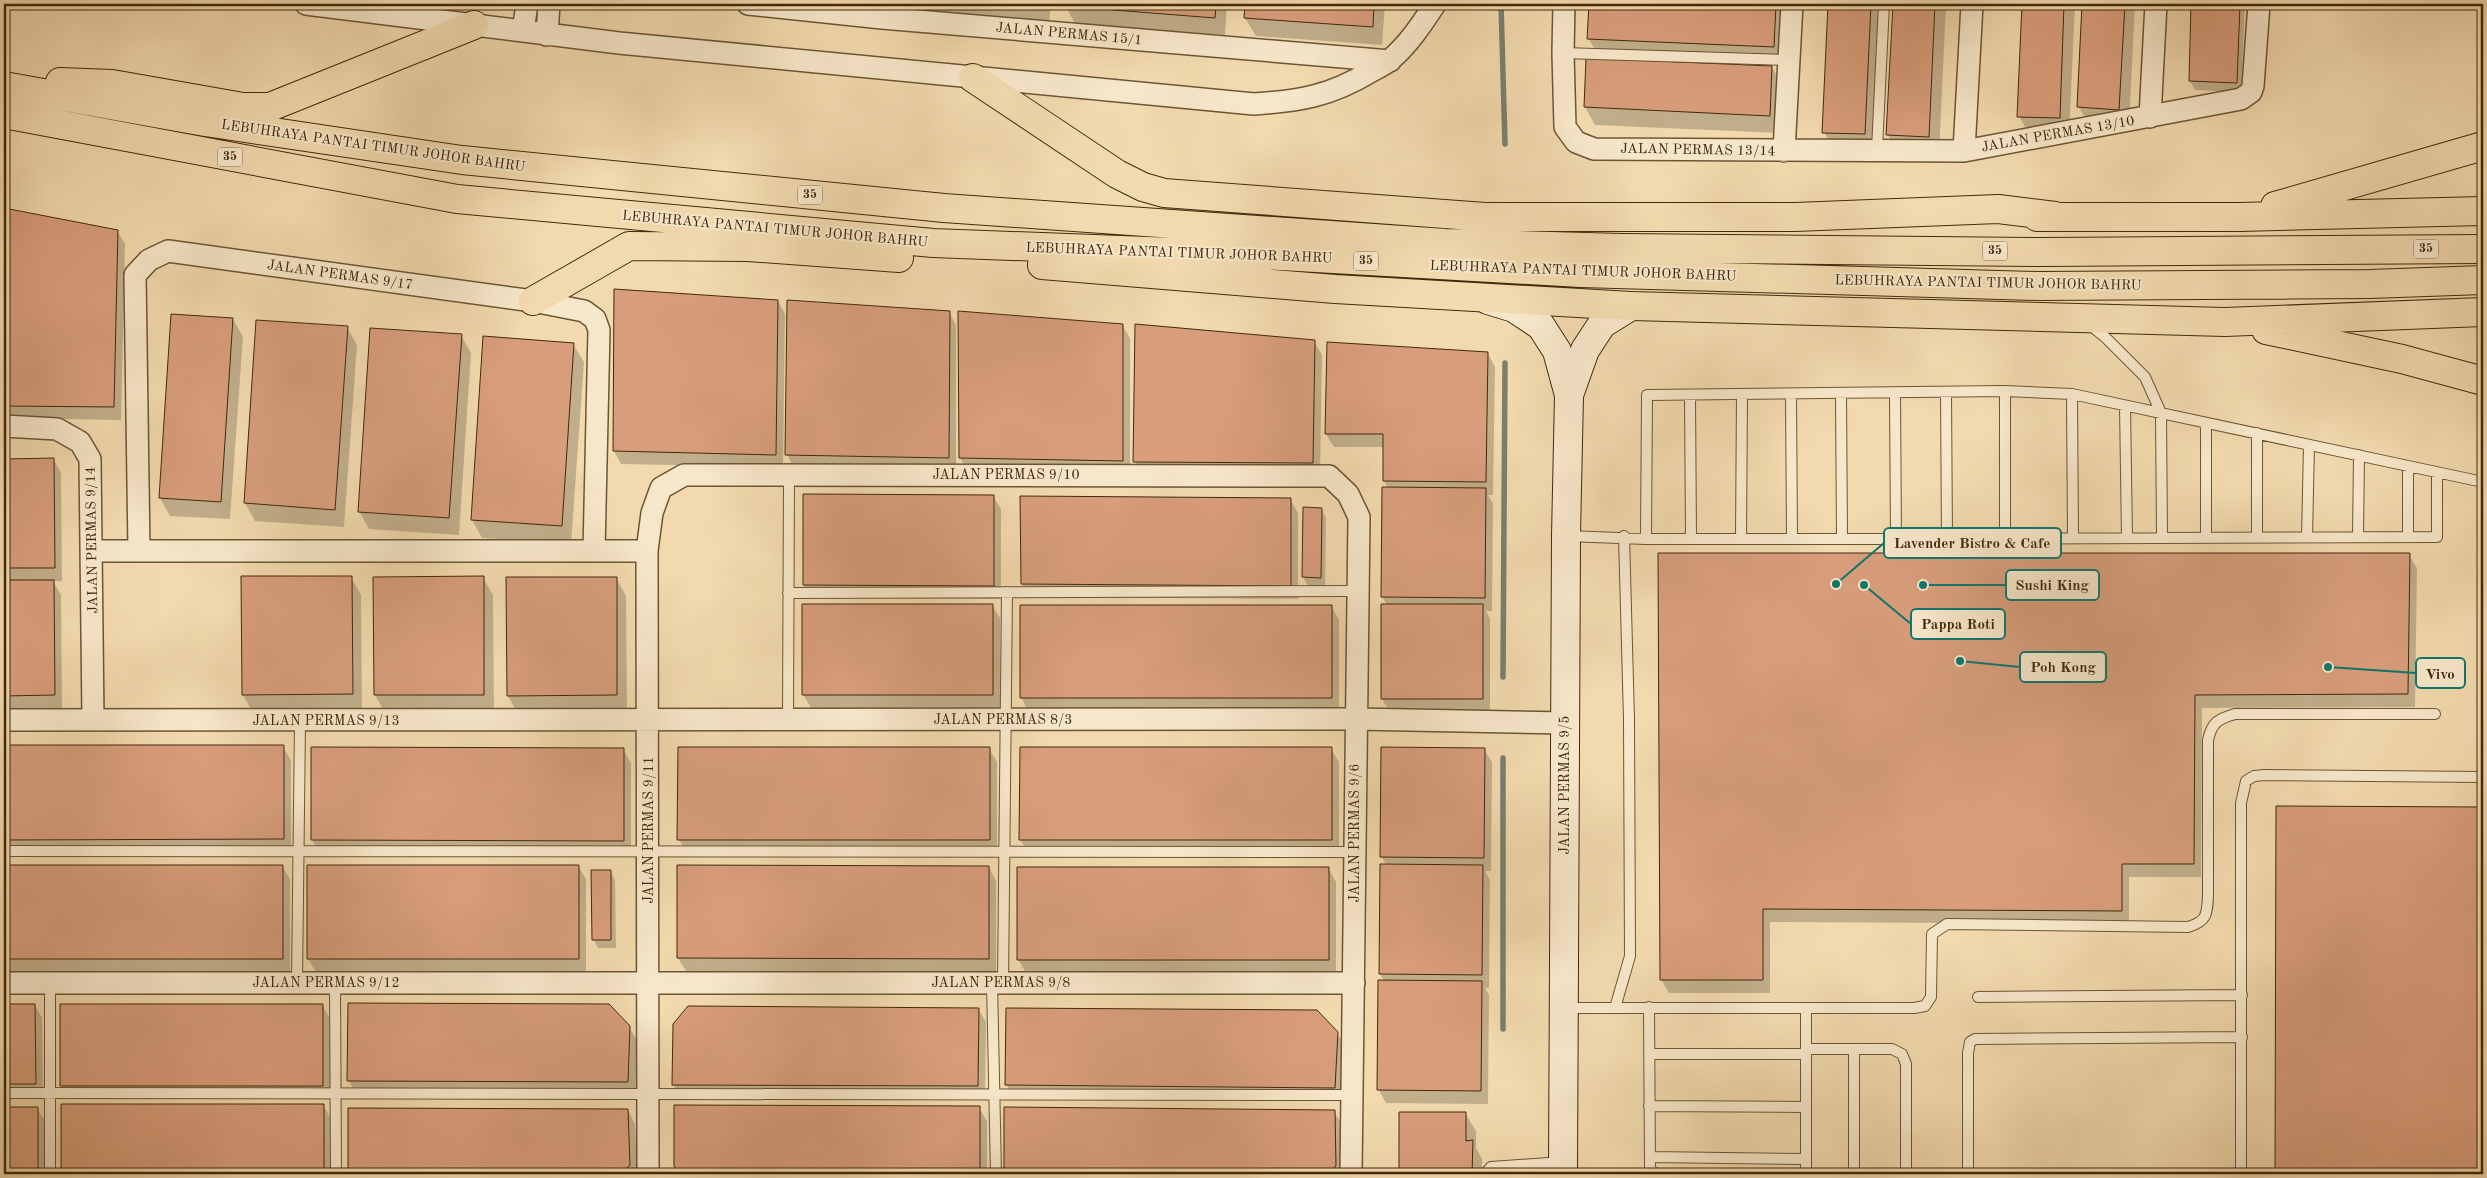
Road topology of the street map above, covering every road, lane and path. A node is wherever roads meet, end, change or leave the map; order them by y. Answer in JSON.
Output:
{"nodes":[{"id":1,"x":306,"y":4,"type":"edge"},
{"id":2,"x":527,"y":4,"type":"edge"},
{"id":3,"x":549,"y":4,"type":"edge"},
{"id":4,"x":748,"y":4,"type":"edge"},
{"id":5,"x":1435,"y":4,"type":"edge"},
{"id":6,"x":1564,"y":4,"type":"edge"},
{"id":7,"x":1792,"y":4,"type":"edge"},
{"id":8,"x":1884,"y":4,"type":"edge"},
{"id":9,"x":1972,"y":4,"type":"edge"},
{"id":10,"x":2156,"y":4,"type":"edge"},
{"id":11,"x":2259,"y":4,"type":"edge"},
{"id":12,"x":882,"y":11,"type":"edge"},
{"id":13,"x":474,"y":25,"type":"junction"},
{"id":14,"x":523,"y":31,"type":"junction"},
{"id":15,"x":547,"y":35,"type":"junction"},
{"id":16,"x":1563,"y":53,"type":"junction"},
{"id":17,"x":1790,"y":60,"type":"junction"},
{"id":18,"x":1390,"y":61,"type":"junction"},
{"id":19,"x":973,"y":78,"type":"junction"},
{"id":20,"x":4,"y":80,"type":"edge"},
{"id":21,"x":4,"y":86,"type":"edge"},
{"id":22,"x":4,"y":114,"type":"edge"},
{"id":23,"x":2150,"y":117,"type":"junction"},
{"id":24,"x":2483,"y":146,"type":"edge"},
{"id":25,"x":1877,"y":149,"type":"junction"},
{"id":26,"x":1784,"y":151,"type":"junction"},
{"id":27,"x":1964,"y":151,"type":"junction"},
{"id":28,"x":457,"y":200,"type":"junction"},
{"id":29,"x":2483,"y":211,"type":"edge"},
{"id":30,"x":2056,"y":216,"type":"junction"},
{"id":31,"x":2240,"y":216,"type":"junction"},
{"id":32,"x":748,"y":247,"type":"junction"},
{"id":33,"x":1622,"y":248,"type":"junction"},
{"id":34,"x":2483,"y":248,"type":"edge"},
{"id":35,"x":2483,"y":280,"type":"edge"},
{"id":36,"x":1480,"y":297,"type":"junction"},
{"id":37,"x":533,"y":301,"type":"junction"},
{"id":38,"x":1631,"y":306,"type":"junction"},
{"id":39,"x":2483,"y":312,"type":"edge"},
{"id":40,"x":2080,"y":317,"type":"junction"},
{"id":41,"x":2225,"y":322,"type":"junction"},
{"id":42,"x":2483,"y":381,"type":"edge"},
{"id":43,"x":1946,"y":392,"type":"junction"},
{"id":44,"x":2005,"y":392,"type":"junction"},
{"id":45,"x":1841,"y":393,"type":"junction"},
{"id":46,"x":1895,"y":393,"type":"junction"},
{"id":47,"x":1742,"y":394,"type":"junction"},
{"id":48,"x":1791,"y":394,"type":"junction"},
{"id":49,"x":2072,"y":394,"type":"junction"},
{"id":50,"x":1569,"y":395,"type":"junction"},
{"id":51,"x":1690,"y":395,"type":"junction"},
{"id":52,"x":2126,"y":406,"type":"junction"},
{"id":53,"x":2161,"y":413,"type":"junction"},
{"id":54,"x":2206,"y":423,"type":"junction"},
{"id":55,"x":4,"y":426,"type":"edge"},
{"id":56,"x":2257,"y":434,"type":"junction"},
{"id":57,"x":2309,"y":445,"type":"junction"},
{"id":58,"x":2359,"y":455,"type":"junction"},
{"id":59,"x":2408,"y":466,"type":"junction"},
{"id":60,"x":2437,"y":472,"type":"junction"},
{"id":61,"x":789,"y":475,"type":"junction"},
{"id":62,"x":2483,"y":482,"type":"edge"},
{"id":63,"x":661,"y":488,"type":"joint"},
{"id":64,"x":1348,"y":494,"type":"joint"},
{"id":65,"x":1566,"y":536,"type":"junction"},
{"id":66,"x":1624,"y":536,"type":"junction"},
{"id":67,"x":2128,"y":537,"type":"junction"},
{"id":68,"x":2162,"y":537,"type":"junction"},
{"id":69,"x":2206,"y":537,"type":"junction"},
{"id":70,"x":2257,"y":537,"type":"junction"},
{"id":71,"x":2307,"y":537,"type":"junction"},
{"id":72,"x":2358,"y":537,"type":"junction"},
{"id":73,"x":2408,"y":537,"type":"junction"},
{"id":74,"x":1646,"y":538,"type":"junction"},
{"id":75,"x":1691,"y":538,"type":"junction"},
{"id":76,"x":1741,"y":538,"type":"junction"},
{"id":77,"x":2005,"y":538,"type":"junction"},
{"id":78,"x":2073,"y":538,"type":"junction"},
{"id":79,"x":1792,"y":539,"type":"junction"},
{"id":80,"x":1842,"y":539,"type":"junction"},
{"id":81,"x":1896,"y":539,"type":"junction"},
{"id":82,"x":1947,"y":539,"type":"junction"},
{"id":83,"x":93,"y":551,"type":"junction"},
{"id":84,"x":138,"y":551,"type":"junction"},
{"id":85,"x":594,"y":551,"type":"junction"},
{"id":86,"x":647,"y":551,"type":"junction"},
{"id":87,"x":1358,"y":591,"type":"junction"},
{"id":88,"x":1007,"y":592,"type":"junction"},
{"id":89,"x":788,"y":593,"type":"junction"},
{"id":90,"x":2435,"y":714,"type":"dead end"},
{"id":91,"x":1356,"y":719,"type":"junction"},
{"id":92,"x":4,"y":720,"type":"edge"},
{"id":93,"x":93,"y":720,"type":"junction"},
{"id":94,"x":1006,"y":720,"type":"junction"},
{"id":95,"x":300,"y":721,"type":"junction"},
{"id":96,"x":649,"y":721,"type":"junction"},
{"id":97,"x":788,"y":721,"type":"junction"},
{"id":98,"x":1565,"y":723,"type":"junction"},
{"id":99,"x":2483,"y":777,"type":"edge"},
{"id":100,"x":4,"y":851,"type":"edge"},
{"id":101,"x":298,"y":851,"type":"junction"},
{"id":102,"x":649,"y":851,"type":"junction"},
{"id":103,"x":1004,"y":852,"type":"junction"},
{"id":104,"x":1355,"y":852,"type":"junction"},
{"id":105,"x":649,"y":982,"type":"junction"},
{"id":106,"x":50,"y":983,"type":"junction"},
{"id":107,"x":297,"y":983,"type":"junction"},
{"id":108,"x":335,"y":983,"type":"junction"},
{"id":109,"x":998,"y":983,"type":"junction"},
{"id":110,"x":1354,"y":983,"type":"junction"},
{"id":111,"x":4,"y":984,"type":"edge"},
{"id":112,"x":2242,"y":995,"type":"junction"},
{"id":113,"x":1978,"y":997,"type":"dead end"},
{"id":114,"x":1649,"y":1007,"type":"junction"},
{"id":115,"x":1564,"y":1008,"type":"junction"},
{"id":116,"x":1616,"y":1008,"type":"junction"},
{"id":117,"x":1806,"y":1009,"type":"junction"},
{"id":118,"x":2242,"y":1038,"type":"junction"},
{"id":119,"x":1854,"y":1049,"type":"junction"},
{"id":120,"x":1806,"y":1052,"type":"junction"},
{"id":121,"x":1650,"y":1054,"type":"junction"},
{"id":122,"x":4,"y":1093,"type":"edge"},
{"id":123,"x":50,"y":1093,"type":"junction"},
{"id":124,"x":336,"y":1094,"type":"junction"},
{"id":125,"x":648,"y":1094,"type":"junction"},
{"id":126,"x":994,"y":1095,"type":"junction"},
{"id":127,"x":1353,"y":1095,"type":"junction"},
{"id":128,"x":1650,"y":1106,"type":"junction"},
{"id":129,"x":1806,"y":1107,"type":"junction"},
{"id":130,"x":1650,"y":1157,"type":"junction"},
{"id":131,"x":1806,"y":1159,"type":"junction"},
{"id":132,"x":1563,"y":1168,"type":"edge"},
{"id":133,"x":50,"y":1174,"type":"edge"},
{"id":134,"x":336,"y":1174,"type":"edge"},
{"id":135,"x":648,"y":1174,"type":"edge"},
{"id":136,"x":996,"y":1174,"type":"edge"},
{"id":137,"x":1352,"y":1174,"type":"edge"},
{"id":138,"x":1485,"y":1174,"type":"edge"},
{"id":139,"x":1656,"y":1174,"type":"edge"},
{"id":140,"x":1806,"y":1174,"type":"edge"},
{"id":141,"x":1854,"y":1174,"type":"edge"},
{"id":142,"x":1906,"y":1174,"type":"edge"},
{"id":143,"x":1968,"y":1174,"type":"edge"},
{"id":144,"x":2241,"y":1174,"type":"edge"}],
"edges":[{"from":1,"to":13,"type":"street"},
{"from":2,"to":14,"type":"street"},
{"from":3,"to":15,"type":"street"},
{"from":4,"to":12,"type":"street","name":"JALAN PERMAS 15/1"},
{"from":5,"to":18,"type":"street"},
{"from":6,"to":16,"type":"street","name":"JALAN PERMAS 13/14"},
{"from":7,"to":17,"type":"street"},
{"from":8,"to":25,"type":"lane"},
{"from":9,"to":27,"type":"street","name":"JALAN PERMAS 13/10"},
{"from":10,"to":23,"type":"street"},
{"from":11,"to":23,"type":"street","name":"JALAN PERMAS 13/10"},
{"from":12,"to":18,"type":"street","name":"JALAN PERMAS 15/1"},
{"from":13,"to":14,"type":"street"},
{"from":13,"to":20,"type":"highway"},
{"from":14,"to":15,"type":"street"},
{"from":15,"to":19,"type":"street"},
{"from":16,"to":17,"type":"lane"},
{"from":16,"to":26,"type":"street","name":"JALAN PERMAS 13/14"},
{"from":17,"to":26,"type":"street"},
{"from":18,"to":19,"type":"street"},
{"from":19,"to":30,"type":"highway"},
{"from":21,"to":33,"type":"highway","name":"LEBUHRAYA PANTAI TIMUR JOHOR BAHRU","number":"35"},
{"from":22,"to":28,"type":"highway","name":"LEBUHRAYA PANTAI TIMUR JOHOR BAHRU","number":"35"},
{"from":23,"to":27,"type":"street","name":"JALAN PERMAS 13/10"},
{"from":24,"to":31,"type":"highway"},
{"from":25,"to":26,"type":"street","name":"JALAN PERMAS 13/14"},
{"from":25,"to":27,"type":"street","name":"JALAN PERMAS 13/14"},
{"from":28,"to":32,"type":"highway"},
{"from":28,"to":35,"type":"highway","name":"LEBUHRAYA PANTAI TIMUR JOHOR BAHRU","number":"35"},
{"from":29,"to":31,"type":"highway"},
{"from":30,"to":31,"type":"highway"},
{"from":30,"to":33,"type":"highway"},
{"from":32,"to":36,"type":"highway"},
{"from":32,"to":37,"type":"highway"},
{"from":33,"to":34,"type":"highway","name":"LEBUHRAYA PANTAI TIMUR JOHOR BAHRU","number":"35"},
{"from":36,"to":38,"type":"highway"},
{"from":36,"to":50,"type":"street","name":"JALAN PERMAS 9/5"},
{"from":37,"to":84,"type":"street","name":"JALAN PERMAS 9/17"},
{"from":37,"to":85,"type":"street","name":"JALAN PERMAS 9/17"},
{"from":38,"to":40,"type":"highway"},
{"from":38,"to":50,"type":"street","name":"JALAN PERMAS 9/5"},
{"from":39,"to":41,"type":"highway"},
{"from":40,"to":41,"type":"highway"},
{"from":40,"to":53,"type":"lane"},
{"from":41,"to":42,"type":"highway"},
{"from":43,"to":44,"type":"lane"},
{"from":43,"to":46,"type":"lane"},
{"from":43,"to":82,"type":"lane"},
{"from":44,"to":49,"type":"lane"},
{"from":44,"to":77,"type":"lane"},
{"from":45,"to":46,"type":"lane"},
{"from":45,"to":48,"type":"lane"},
{"from":45,"to":80,"type":"lane"},
{"from":46,"to":81,"type":"lane"},
{"from":47,"to":48,"type":"lane"},
{"from":47,"to":51,"type":"lane"},
{"from":47,"to":76,"type":"lane"},
{"from":48,"to":79,"type":"lane"},
{"from":49,"to":52,"type":"lane"},
{"from":49,"to":78,"type":"lane"},
{"from":50,"to":65,"type":"street","name":"JALAN PERMAS 9/5"},
{"from":51,"to":74,"type":"lane"},
{"from":51,"to":75,"type":"lane"},
{"from":52,"to":53,"type":"lane"},
{"from":52,"to":67,"type":"lane"},
{"from":53,"to":54,"type":"lane"},
{"from":53,"to":68,"type":"lane"},
{"from":54,"to":56,"type":"lane"},
{"from":54,"to":69,"type":"lane"},
{"from":55,"to":83,"type":"street","name":"JALAN PERMAS 9/14"},
{"from":56,"to":57,"type":"lane"},
{"from":56,"to":70,"type":"lane"},
{"from":57,"to":58,"type":"lane"},
{"from":57,"to":71,"type":"lane"},
{"from":58,"to":59,"type":"lane"},
{"from":58,"to":72,"type":"lane"},
{"from":59,"to":60,"type":"lane"},
{"from":59,"to":73,"type":"lane"},
{"from":60,"to":62,"type":"lane"},
{"from":60,"to":73,"type":"lane"},
{"from":61,"to":63,"type":"street","name":"JALAN PERMAS 9/10"},
{"from":61,"to":64,"type":"street","name":"JALAN PERMAS 9/10"},
{"from":61,"to":89,"type":"lane"},
{"from":63,"to":86,"type":"street","name":"JALAN PERMAS 9/11"},
{"from":64,"to":87,"type":"street","name":"JALAN PERMAS 9/6"},
{"from":65,"to":66,"type":"lane"},
{"from":65,"to":98,"type":"street","name":"JALAN PERMAS 9/5"},
{"from":66,"to":74,"type":"lane"},
{"from":66,"to":116,"type":"lane"},
{"from":67,"to":68,"type":"lane"},
{"from":67,"to":78,"type":"lane"},
{"from":68,"to":69,"type":"lane"},
{"from":69,"to":70,"type":"lane"},
{"from":70,"to":71,"type":"lane"},
{"from":71,"to":72,"type":"lane"},
{"from":72,"to":73,"type":"lane"},
{"from":74,"to":75,"type":"lane"},
{"from":75,"to":76,"type":"lane"},
{"from":76,"to":79,"type":"lane"},
{"from":77,"to":78,"type":"lane"},
{"from":77,"to":82,"type":"lane"},
{"from":79,"to":80,"type":"lane"},
{"from":80,"to":81,"type":"lane"},
{"from":81,"to":82,"type":"lane"},
{"from":83,"to":84,"type":"street"},
{"from":83,"to":93,"type":"street","name":"JALAN PERMAS 9/14"},
{"from":84,"to":85,"type":"street"},
{"from":85,"to":86,"type":"street"},
{"from":86,"to":96,"type":"street","name":"JALAN PERMAS 9/11"},
{"from":87,"to":88,"type":"lane"},
{"from":87,"to":91,"type":"street","name":"JALAN PERMAS 9/6"},
{"from":88,"to":89,"type":"lane"},
{"from":88,"to":94,"type":"lane"},
{"from":89,"to":97,"type":"lane"},
{"from":90,"to":117,"type":"lane"},
{"from":91,"to":94,"type":"street","name":"JALAN PERMAS 8/3"},
{"from":91,"to":98,"type":"street","name":"JALAN PERMAS 8/3"},
{"from":91,"to":104,"type":"street","name":"JALAN PERMAS 9/6"},
{"from":92,"to":93,"type":"street","name":"JALAN PERMAS 9/13"},
{"from":93,"to":95,"type":"street","name":"JALAN PERMAS 9/13"},
{"from":94,"to":97,"type":"street","name":"JALAN PERMAS 8/3"},
{"from":94,"to":103,"type":"lane"},
{"from":95,"to":96,"type":"street","name":"JALAN PERMAS 9/13"},
{"from":95,"to":101,"type":"lane"},
{"from":96,"to":97,"type":"street","name":"JALAN PERMAS 8/3"},
{"from":96,"to":102,"type":"street","name":"JALAN PERMAS 9/11"},
{"from":98,"to":115,"type":"street","name":"JALAN PERMAS 9/5"},
{"from":99,"to":112,"type":"lane"},
{"from":100,"to":101,"type":"lane"},
{"from":101,"to":102,"type":"lane"},
{"from":101,"to":107,"type":"lane"},
{"from":102,"to":103,"type":"lane"},
{"from":102,"to":105,"type":"street","name":"JALAN PERMAS 9/11"},
{"from":103,"to":104,"type":"lane"},
{"from":103,"to":109,"type":"lane"},
{"from":104,"to":110,"type":"street","name":"JALAN PERMAS 9/6"},
{"from":105,"to":108,"type":"street","name":"JALAN PERMAS 9/12"},
{"from":105,"to":109,"type":"street","name":"JALAN PERMAS 9/8"},
{"from":105,"to":125,"type":"street","name":"JALAN PERMAS 9/11"},
{"from":106,"to":107,"type":"street","name":"JALAN PERMAS 9/12"},
{"from":106,"to":111,"type":"street","name":"JALAN PERMAS 9/12"},
{"from":106,"to":123,"type":"lane"},
{"from":107,"to":108,"type":"street","name":"JALAN PERMAS 9/12"},
{"from":108,"to":124,"type":"lane"},
{"from":109,"to":110,"type":"street","name":"JALAN PERMAS 9/8"},
{"from":109,"to":126,"type":"lane"},
{"from":110,"to":127,"type":"street","name":"JALAN PERMAS 9/6"},
{"from":112,"to":113,"type":"lane"},
{"from":112,"to":118,"type":"lane"},
{"from":114,"to":116,"type":"lane"},
{"from":114,"to":117,"type":"lane"},
{"from":114,"to":121,"type":"lane"},
{"from":115,"to":116,"type":"lane"},
{"from":115,"to":132,"type":"street","name":"JALAN PERMAS 9/5"},
{"from":117,"to":120,"type":"lane"},
{"from":118,"to":143,"type":"lane"},
{"from":118,"to":144,"type":"lane"},
{"from":119,"to":120,"type":"lane"},
{"from":119,"to":141,"type":"lane"},
{"from":119,"to":142,"type":"lane"},
{"from":120,"to":121,"type":"lane"},
{"from":120,"to":129,"type":"lane"},
{"from":121,"to":128,"type":"lane"},
{"from":122,"to":123,"type":"lane"},
{"from":123,"to":124,"type":"lane"},
{"from":123,"to":133,"type":"lane"},
{"from":124,"to":125,"type":"lane"},
{"from":124,"to":134,"type":"lane"},
{"from":125,"to":126,"type":"lane"},
{"from":125,"to":135,"type":"street","name":"JALAN PERMAS 9/11"},
{"from":126,"to":127,"type":"lane"},
{"from":126,"to":136,"type":"lane"},
{"from":127,"to":137,"type":"street","name":"JALAN PERMAS 9/6"},
{"from":128,"to":129,"type":"lane"},
{"from":128,"to":130,"type":"lane"},
{"from":129,"to":131,"type":"lane"},
{"from":130,"to":131,"type":"lane"},
{"from":130,"to":139,"type":"lane"},
{"from":131,"to":140,"type":"lane"},
{"from":132,"to":138,"type":"lane"}]}
